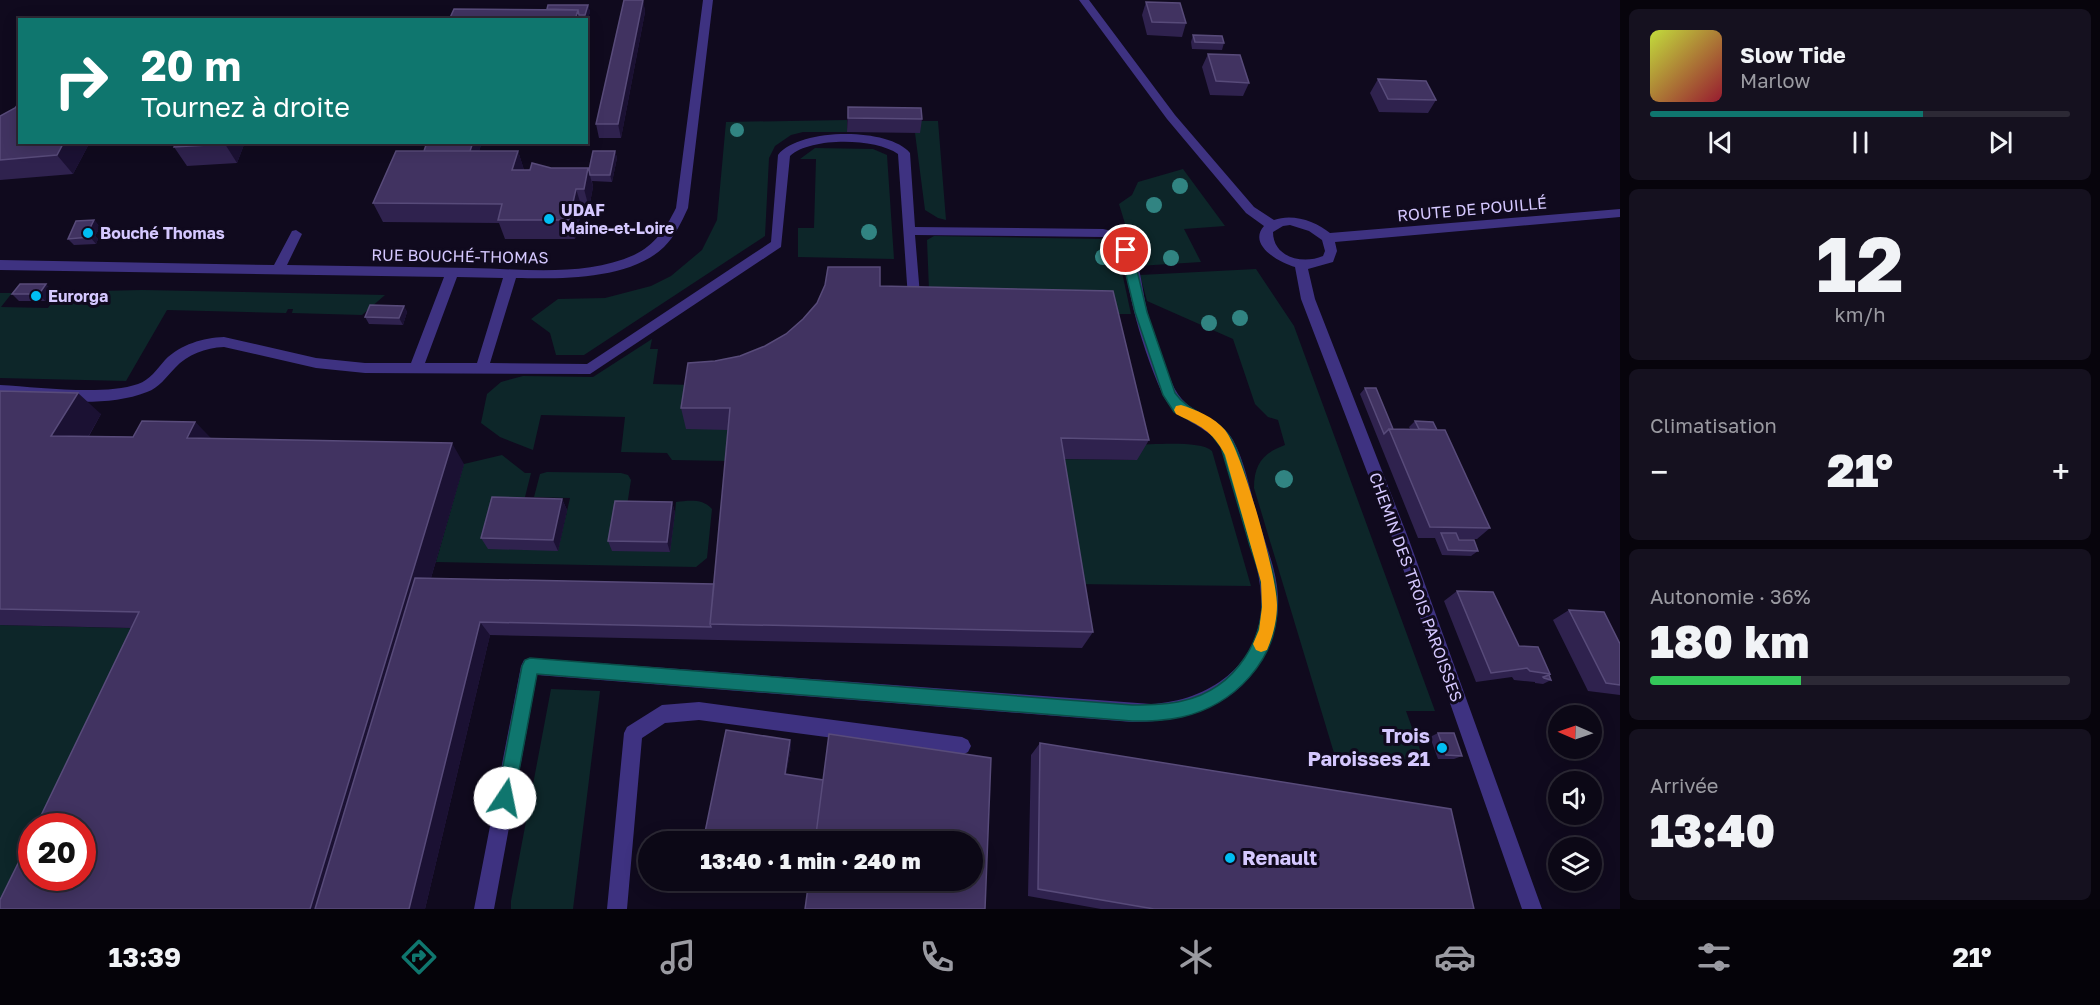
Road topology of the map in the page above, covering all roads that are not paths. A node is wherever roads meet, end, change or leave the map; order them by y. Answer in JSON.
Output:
{"nodes":[{"id":1,"x":708,"y":0,"type":"edge"},
{"id":2,"x":1084,"y":0,"type":"edge"},
{"id":3,"x":1620,"y":213,"type":"edge"},
{"id":4,"x":1272,"y":225,"type":"junction"},
{"id":5,"x":909,"y":231,"type":"junction"},
{"id":6,"x":296,"y":234,"type":"dead end"},
{"id":7,"x":1328,"y":238,"type":"junction"},
{"id":8,"x":0,"y":265,"type":"edge"},
{"id":9,"x":1300,"y":265,"type":"junction"},
{"id":10,"x":278,"y":270,"type":"junction"},
{"id":11,"x":452,"y":273,"type":"junction"},
{"id":12,"x":511,"y":274,"type":"junction"},
{"id":13,"x":913,"y":296,"type":"edge"},
{"id":14,"x":416,"y":368,"type":"junction"},
{"id":15,"x":482,"y":368,"type":"junction"},
{"id":16,"x":0,"y":391,"type":"edge"},
{"id":17,"x":962,"y":746,"type":"dead end"},
{"id":18,"x":484,"y":909,"type":"edge"},
{"id":19,"x":616,"y":909,"type":"edge"},
{"id":20,"x":1532,"y":909,"type":"edge"}],
"edges":[{"from":1,"to":12,"type":"street","name":"RUE BOUCHÉ-THOMAS"},
{"from":2,"to":4,"type":"street"},
{"from":3,"to":7,"type":"street","name":"ROUTE DE POUILLÉ"},
{"from":4,"to":7,"type":"street"},
{"from":4,"to":9,"type":"street"},
{"from":5,"to":13,"type":"street"},
{"from":5,"to":15,"type":"street"},
{"from":5,"to":18,"type":"street"},
{"from":6,"to":10,"type":"street"},
{"from":7,"to":9,"type":"street"},
{"from":8,"to":10,"type":"street","name":"RUE BOUCHÉ-THOMAS"},
{"from":9,"to":20,"type":"street","name":"CHEMIN DES TROIS PAROISSES"},
{"from":10,"to":11,"type":"street","name":"RUE BOUCHÉ-THOMAS"},
{"from":11,"to":12,"type":"street","name":"RUE BOUCHÉ-THOMAS"},
{"from":11,"to":14,"type":"street"},
{"from":12,"to":15,"type":"street"},
{"from":14,"to":15,"type":"street"},
{"from":14,"to":16,"type":"street"},
{"from":17,"to":19,"type":"street"}]}
